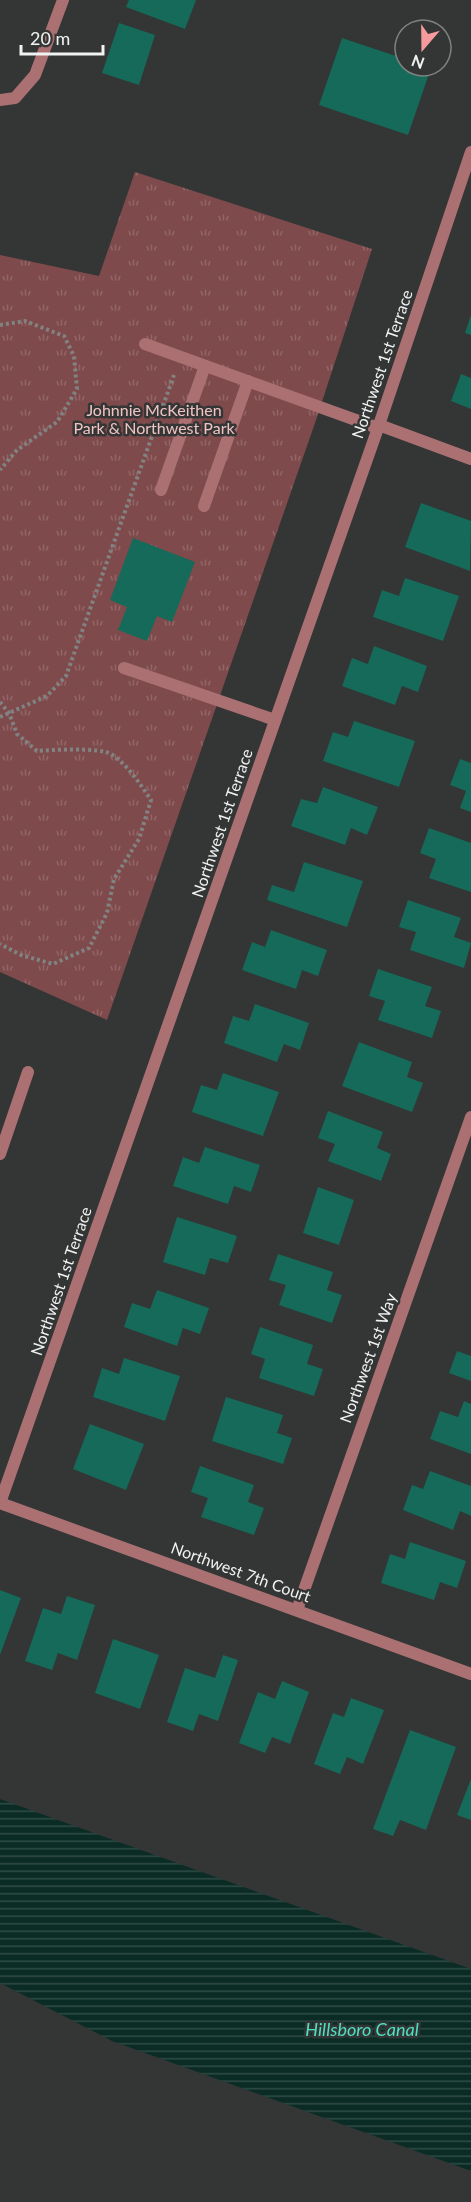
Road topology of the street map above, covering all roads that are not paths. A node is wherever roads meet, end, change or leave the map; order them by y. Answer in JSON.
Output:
{"nodes":[{"id":1,"x":63,"y":0,"type":"edge"},
{"id":2,"x":0,"y":100,"type":"edge"},
{"id":3,"x":471,"y":152,"type":"edge"},
{"id":4,"x":145,"y":344,"type":"dead end"},
{"id":5,"x":205,"y":366,"type":"junction"},
{"id":6,"x":248,"y":381,"type":"junction"},
{"id":7,"x":379,"y":426,"type":"junction"},
{"id":8,"x":471,"y":459,"type":"edge"},
{"id":9,"x":161,"y":490,"type":"dead end"},
{"id":10,"x":204,"y":506,"type":"dead end"},
{"id":11,"x":124,"y":668,"type":"dead end"},
{"id":12,"x":276,"y":720,"type":"junction"},
{"id":13,"x":28,"y":1072,"type":"dead end"},
{"id":14,"x":471,"y":1117,"type":"edge"},
{"id":15,"x":0,"y":1154,"type":"edge"},
{"id":16,"x":0,"y":1503,"type":"edge"},
{"id":17,"x":297,"y":1610,"type":"junction"},
{"id":18,"x":471,"y":1674,"type":"edge"}],
"edges":[{"from":1,"to":2,"type":"street"},
{"from":3,"to":7,"type":"street","name":"Northwest 1st Terrace"},
{"from":4,"to":5,"type":"street"},
{"from":5,"to":6,"type":"street"},
{"from":5,"to":9,"type":"street"},
{"from":6,"to":7,"type":"street"},
{"from":6,"to":10,"type":"street"},
{"from":7,"to":8,"type":"street"},
{"from":7,"to":12,"type":"street","name":"Northwest 1st Terrace"},
{"from":11,"to":12,"type":"street"},
{"from":12,"to":16,"type":"street","name":"Northwest 1st Terrace"},
{"from":13,"to":15,"type":"street"},
{"from":14,"to":17,"type":"street","name":"Northwest 1st Way"},
{"from":16,"to":17,"type":"street","name":"Northwest 7th Court"},
{"from":17,"to":18,"type":"street","name":"Northwest 7th Court"}]}
